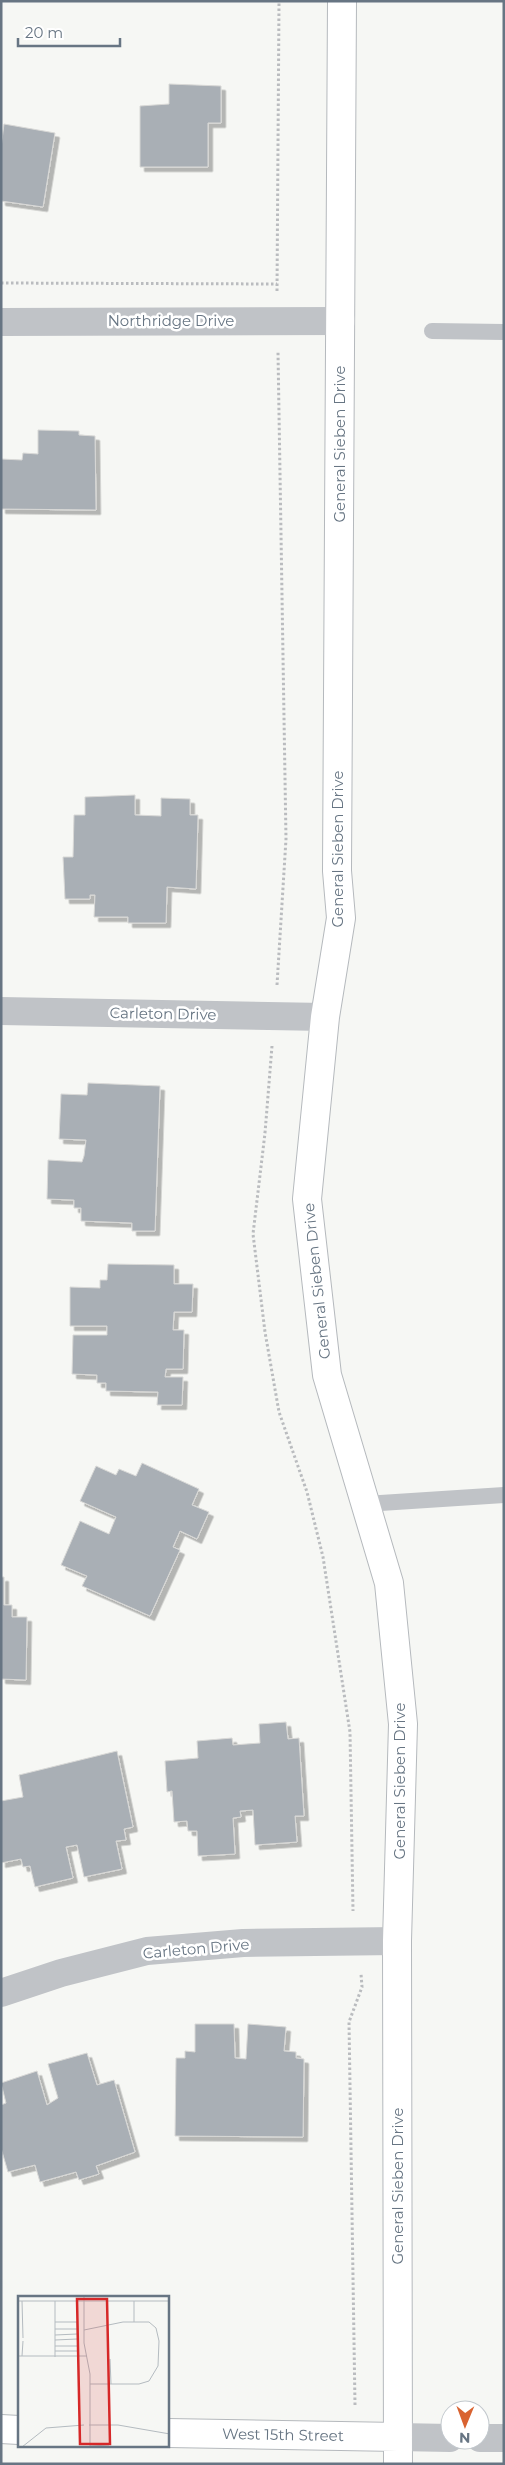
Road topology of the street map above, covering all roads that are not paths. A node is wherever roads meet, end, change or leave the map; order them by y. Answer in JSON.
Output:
{"nodes":[{"id":1,"x":342,"y":1,"type":"edge"},
{"id":2,"x":340,"y":321,"type":"junction"},
{"id":3,"x":1,"y":322,"type":"edge"},
{"id":4,"x":432,"y":332,"type":"dead end"},
{"id":5,"x":504,"y":332,"type":"edge"},
{"id":6,"x":1,"y":1011,"type":"edge"},
{"id":7,"x":325,"y":1017,"type":"junction"},
{"id":8,"x":504,"y":1495,"type":"edge"},
{"id":9,"x":366,"y":1504,"type":"junction"},
{"id":10,"x":397,"y":1941,"type":"junction"},
{"id":11,"x":1,"y":1993,"type":"edge"},
{"id":12,"x":1,"y":2430,"type":"edge"},
{"id":13,"x":18,"y":2430,"type":"edge"},
{"id":14,"x":169,"y":2433,"type":"edge"},
{"id":15,"x":398,"y":2437,"type":"junction"},
{"id":16,"x":440,"y":2438,"type":"edge"},
{"id":17,"x":490,"y":2438,"type":"edge"},
{"id":18,"x":504,"y":2438,"type":"edge"},
{"id":19,"x":398,"y":2464,"type":"edge"}],
"edges":[{"from":1,"to":2,"type":"street","name":"General Sieben Drive"},
{"from":2,"to":3,"type":"street","name":"Northridge Drive"},
{"from":2,"to":7,"type":"street","name":"General Sieben Drive"},
{"from":4,"to":5,"type":"lane"},
{"from":6,"to":7,"type":"street","name":"Carleton Drive"},
{"from":7,"to":9,"type":"street","name":"General Sieben Drive"},
{"from":8,"to":9,"type":"lane"},
{"from":9,"to":10,"type":"street","name":"General Sieben Drive"},
{"from":10,"to":11,"type":"street","name":"Carleton Drive"},
{"from":10,"to":15,"type":"street","name":"General Sieben Drive"},
{"from":12,"to":13,"type":"street"},
{"from":14,"to":15,"type":"street","name":"West 15th Street"},
{"from":15,"to":16,"type":"street"},
{"from":15,"to":19,"type":"street","name":"General Sieben Drive"},
{"from":17,"to":18,"type":"street"}]}
